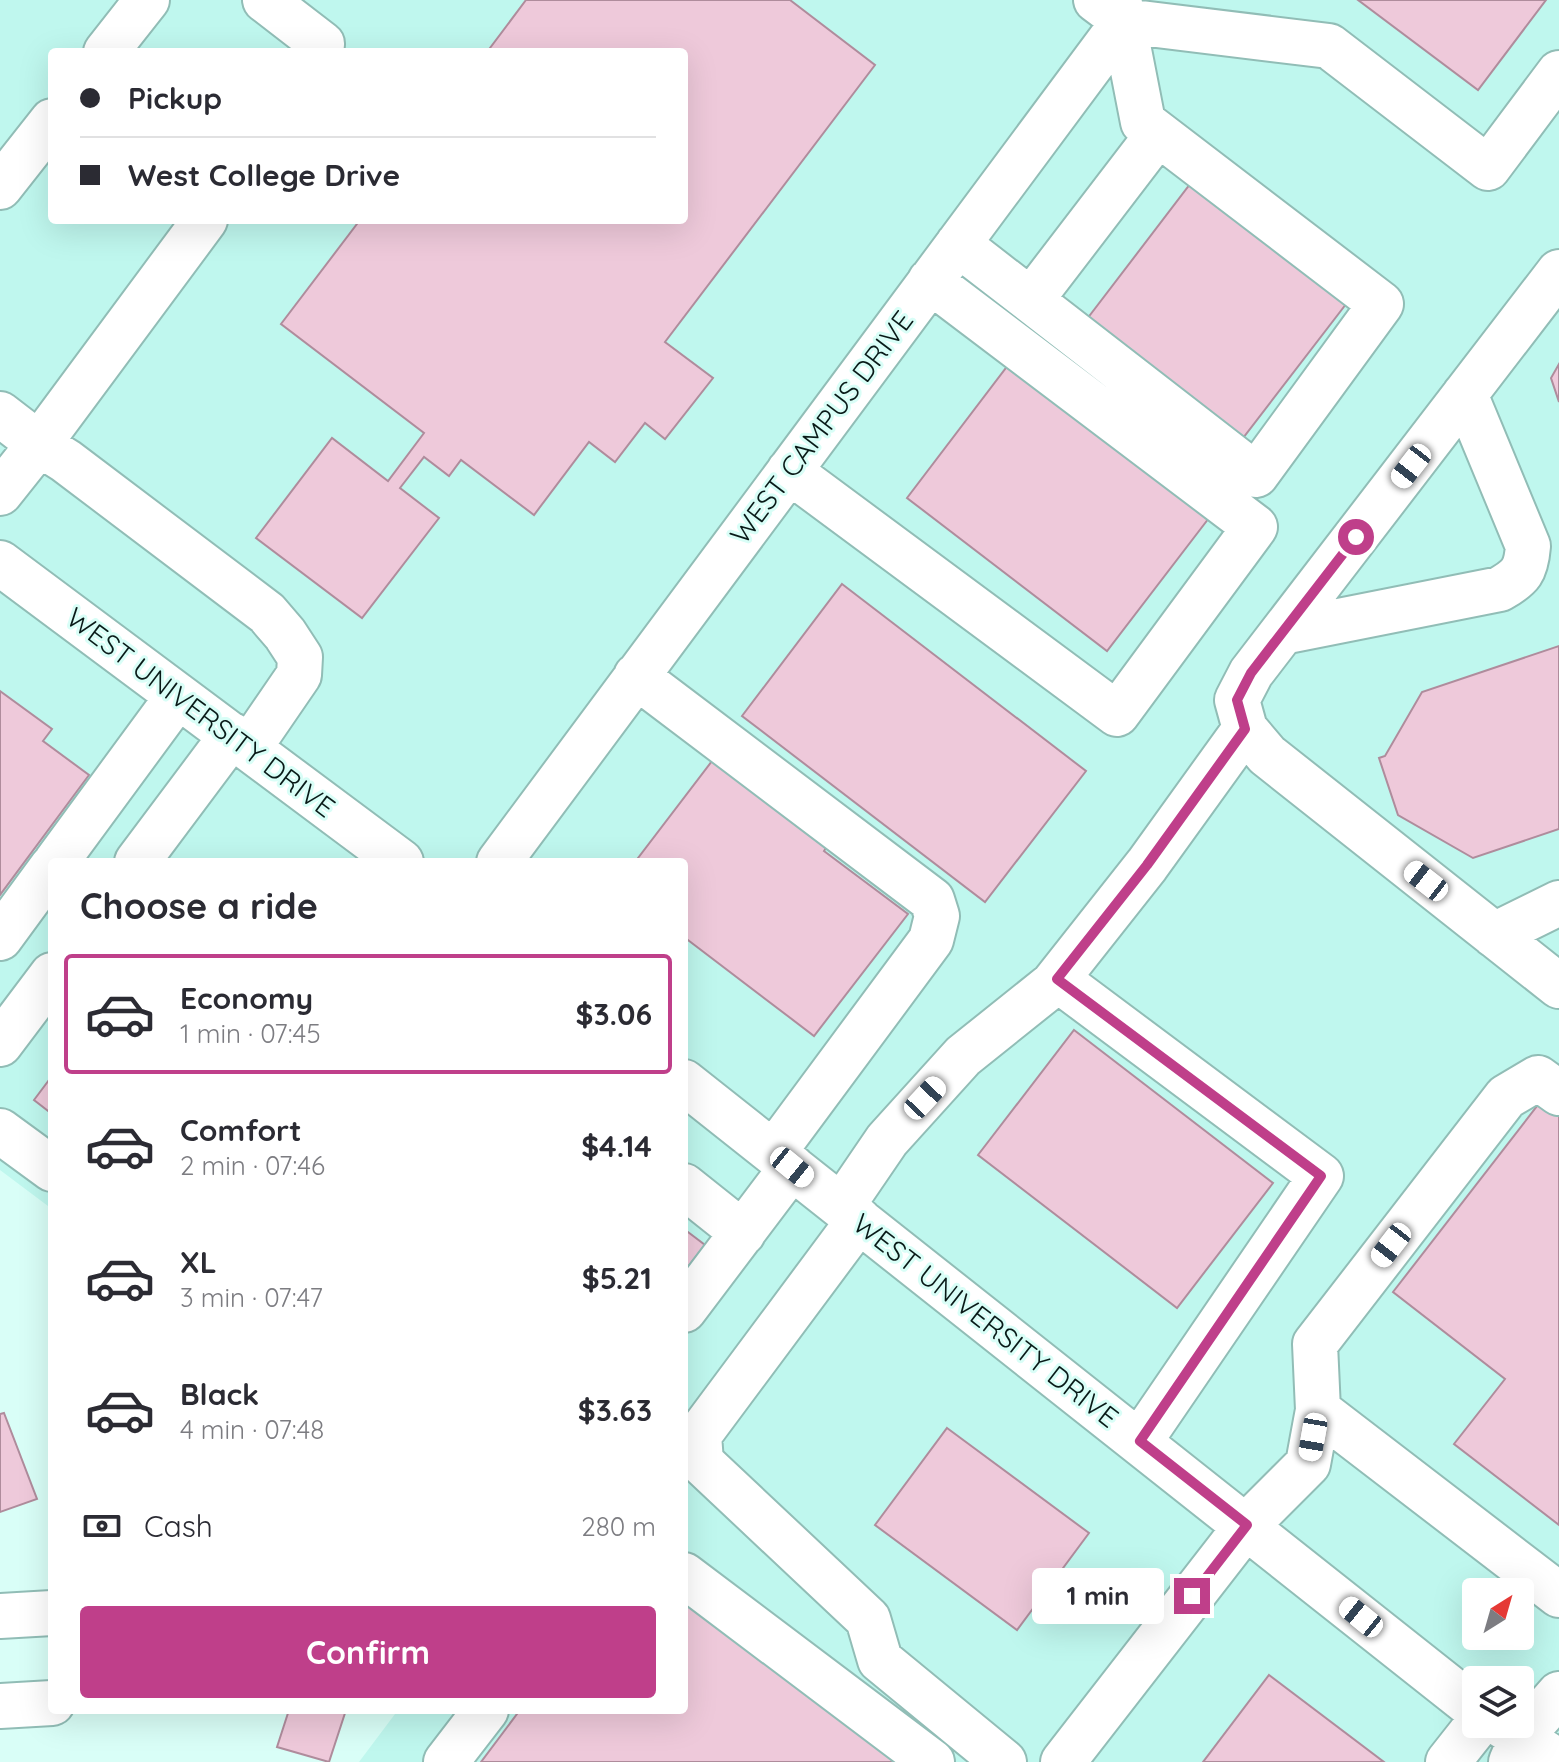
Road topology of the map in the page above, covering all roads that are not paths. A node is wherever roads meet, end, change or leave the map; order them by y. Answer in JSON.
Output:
{"nodes":[{"id":1,"x":147,"y":0,"type":"edge"},
{"id":2,"x":265,"y":0,"type":"edge"},
{"id":3,"x":1113,"y":7,"type":"edge"},
{"id":4,"x":109,"y":48,"type":"edge"},
{"id":5,"x":322,"y":48,"type":"edge"},
{"id":6,"x":1559,"y":73,"type":"edge"},
{"id":7,"x":48,"y":126,"type":"edge"},
{"id":8,"x":1158,"y":134,"type":"junction"},
{"id":9,"x":0,"y":187,"type":"edge"},
{"id":10,"x":202,"y":224,"type":"edge"},
{"id":11,"x":958,"y":244,"type":"junction"},
{"id":12,"x":1559,"y":272,"type":"edge"},
{"id":13,"x":930,"y":281,"type":"junction"},
{"id":14,"x":1031,"y":300,"type":"junction"},
{"id":15,"x":1465,"y":394,"type":"junction"},
{"id":16,"x":0,"y":414,"type":"edge"},
{"id":17,"x":39,"y":444,"type":"junction"},
{"id":18,"x":789,"y":471,"type":"junction"},
{"id":19,"x":0,"y":493,"type":"edge"},
{"id":20,"x":0,"y":563,"type":"edge"},
{"id":21,"x":1283,"y":632,"type":"junction"},
{"id":22,"x":636,"y":676,"type":"junction"},
{"id":23,"x":178,"y":696,"type":"junction"},
{"id":24,"x":1245,"y":729,"type":"junction"},
{"id":25,"x":240,"y":742,"type":"junction"},
{"id":26,"x":59,"y":858,"type":"edge"},
{"id":27,"x":140,"y":858,"type":"edge"},
{"id":28,"x":396,"y":858,"type":"edge"},
{"id":29,"x":502,"y":858,"type":"edge"},
{"id":30,"x":48,"y":872,"type":"edge"},
{"id":31,"x":1559,"y":903,"type":"edge"},
{"id":32,"x":1494,"y":935,"type":"junction"},
{"id":33,"x":0,"y":938,"type":"edge"},
{"id":34,"x":1057,"y":979,"type":"junction"},
{"id":35,"x":48,"y":980,"type":"edge"},
{"id":36,"x":1559,"y":986,"type":"edge"},
{"id":37,"x":0,"y":1044,"type":"edge"},
{"id":38,"x":688,"y":1085,"type":"edge"},
{"id":39,"x":1559,"y":1093,"type":"edge"},
{"id":40,"x":0,"y":1131,"type":"edge"},
{"id":41,"x":783,"y":1160,"type":"junction"},
{"id":42,"x":48,"y":1166,"type":"edge"},
{"id":43,"x":688,"y":1189,"type":"edge"},
{"id":44,"x":850,"y":1213,"type":"junction"},
{"id":45,"x":743,"y":1233,"type":"junction"},
{"id":46,"x":688,"y":1305,"type":"edge"},
{"id":47,"x":1318,"y":1410,"type":"junction"},
{"id":48,"x":1140,"y":1441,"type":"junction"},
{"id":49,"x":1247,"y":1525,"type":"junction"},
{"id":50,"x":688,"y":1578,"type":"edge"},
{"id":51,"x":1559,"y":1595,"type":"edge"},
{"id":52,"x":48,"y":1613,"type":"edge"},
{"id":53,"x":0,"y":1616,"type":"edge"},
{"id":54,"x":1559,"y":1694,"type":"edge"},
{"id":55,"x":1462,"y":1698,"type":"edge"},
{"id":56,"x":48,"y":1703,"type":"edge"},
{"id":57,"x":0,"y":1706,"type":"edge"},
{"id":58,"x":483,"y":1714,"type":"edge"},
{"id":59,"x":1467,"y":1738,"type":"edge"},
{"id":60,"x":1511,"y":1741,"type":"edge"},
{"id":61,"x":923,"y":1756,"type":"edge"},
{"id":62,"x":446,"y":1762,"type":"edge"},
{"id":63,"x":1004,"y":1762,"type":"edge"},
{"id":64,"x":1063,"y":1762,"type":"edge"},
{"id":65,"x":1448,"y":1762,"type":"edge"},
{"id":66,"x":1559,"y":1762,"type":"edge"}],
"edges":[{"from":1,"to":4,"type":"street"},
{"from":2,"to":5,"type":"street"},
{"from":3,"to":6,"type":"street"},
{"from":3,"to":8,"type":"street"},
{"from":3,"to":11,"type":"street","name":"WEST CAMPUS DRIVE"},
{"from":7,"to":9,"type":"street"},
{"from":8,"to":14,"type":"street"},
{"from":8,"to":14,"type":"street"},
{"from":10,"to":17,"type":"street"},
{"from":11,"to":13,"type":"street","name":"WEST CAMPUS DRIVE"},
{"from":11,"to":14,"type":"street"},
{"from":12,"to":15,"type":"street"},
{"from":13,"to":18,"type":"street","name":"WEST CAMPUS DRIVE"},
{"from":13,"to":18,"type":"street"},
{"from":15,"to":21,"type":"street"},
{"from":15,"to":21,"type":"street"},
{"from":16,"to":17,"type":"street"},
{"from":17,"to":19,"type":"street"},
{"from":17,"to":25,"type":"street"},
{"from":18,"to":22,"type":"street","name":"WEST CAMPUS DRIVE"},
{"from":20,"to":23,"type":"street","name":"WEST UNIVERSITY DRIVE"},
{"from":21,"to":24,"type":"street"},
{"from":22,"to":29,"type":"street","name":"WEST CAMPUS DRIVE"},
{"from":22,"to":41,"type":"street"},
{"from":23,"to":25,"type":"street","name":"WEST UNIVERSITY DRIVE"},
{"from":23,"to":26,"type":"street"},
{"from":24,"to":32,"type":"street"},
{"from":24,"to":34,"type":"street"},
{"from":25,"to":27,"type":"street"},
{"from":25,"to":28,"type":"street","name":"WEST UNIVERSITY DRIVE"},
{"from":30,"to":33,"type":"street"},
{"from":31,"to":32,"type":"street"},
{"from":32,"to":36,"type":"street"},
{"from":34,"to":44,"type":"street"},
{"from":34,"to":48,"type":"street"},
{"from":35,"to":37,"type":"street"},
{"from":38,"to":41,"type":"street","name":"WEST UNIVERSITY DRIVE"},
{"from":39,"to":47,"type":"street"},
{"from":40,"to":42,"type":"street"},
{"from":41,"to":44,"type":"street","name":"WEST UNIVERSITY DRIVE"},
{"from":41,"to":45,"type":"street"},
{"from":43,"to":45,"type":"street"},
{"from":44,"to":48,"type":"street","name":"WEST UNIVERSITY DRIVE"},
{"from":44,"to":63,"type":"street"},
{"from":45,"to":46,"type":"street"},
{"from":47,"to":49,"type":"street"},
{"from":47,"to":51,"type":"street"},
{"from":48,"to":49,"type":"street","name":"WEST UNIVERSITY DRIVE"},
{"from":49,"to":55,"type":"street","name":"WEST UNIVERSITY DRIVE"},
{"from":49,"to":64,"type":"street"},
{"from":50,"to":61,"type":"street"},
{"from":52,"to":53,"type":"street"},
{"from":54,"to":60,"type":"street"},
{"from":56,"to":57,"type":"street"},
{"from":58,"to":62,"type":"street"},
{"from":59,"to":65,"type":"street"},
{"from":60,"to":66,"type":"street"}]}
